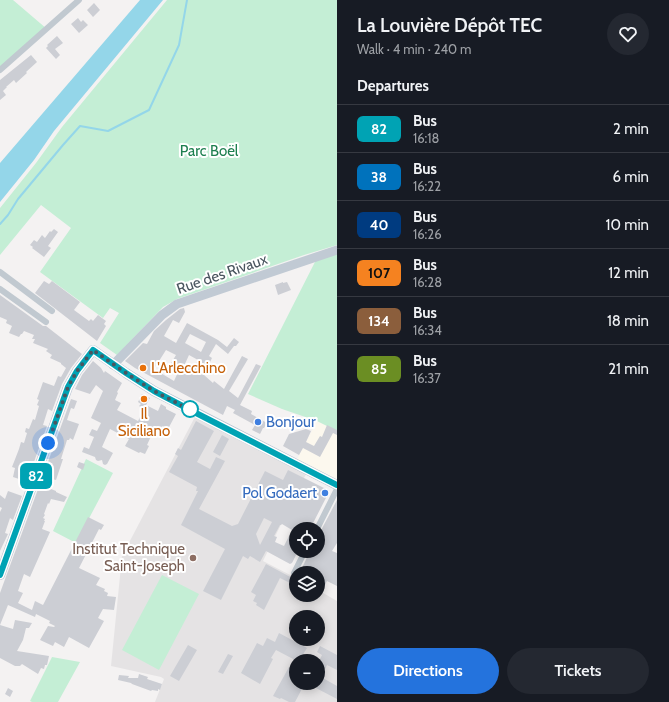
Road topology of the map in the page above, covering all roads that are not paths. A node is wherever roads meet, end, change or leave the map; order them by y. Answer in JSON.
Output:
{"nodes":[{"id":1,"x":79,"y":0,"type":"edge"},
{"id":2,"x":0,"y":70,"type":"edge"},
{"id":3,"x":337,"y":250,"type":"edge"},
{"id":4,"x":0,"y":272,"type":"edge"},
{"id":5,"x":0,"y":289,"type":"edge"},
{"id":6,"x":52,"y":311,"type":"dead end"},
{"id":7,"x":46,"y":322,"type":"dead end"},
{"id":8,"x":113,"y":365,"type":"junction"},
{"id":9,"x":337,"y":485,"type":"edge"},
{"id":10,"x":337,"y":489,"type":"edge"},
{"id":11,"x":320,"y":522,"type":"edge"},
{"id":12,"x":0,"y":575,"type":"edge"}],
"edges":[{"from":1,"to":2,"type":"street"},
{"from":3,"to":8,"type":"street","name":"Rue des Rivaux"},
{"from":4,"to":6,"type":"street"},
{"from":5,"to":7,"type":"street"},
{"from":8,"to":9,"type":"main road"},
{"from":8,"to":12,"type":"main road"},
{"from":10,"to":11,"type":"street"}]}
